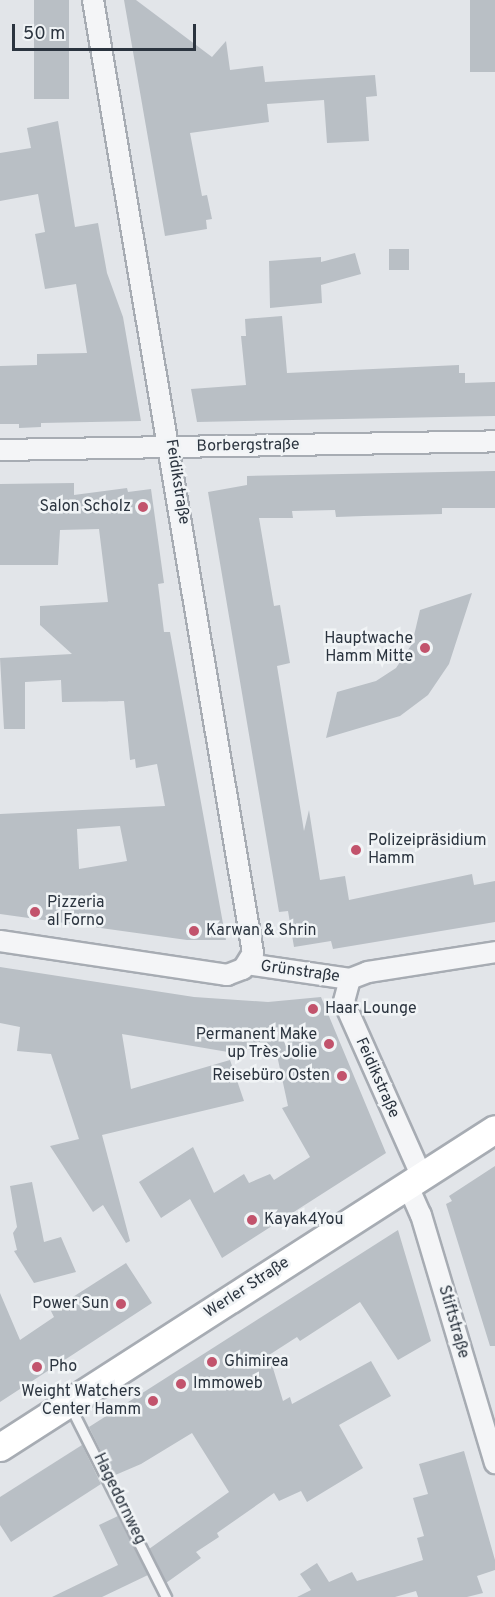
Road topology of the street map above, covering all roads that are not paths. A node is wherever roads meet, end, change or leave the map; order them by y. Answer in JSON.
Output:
{"nodes":[{"id":1,"x":93,"y":0,"type":"edge"},
{"id":2,"x":495,"y":441,"type":"edge"},
{"id":3,"x":171,"y":447,"type":"junction"},
{"id":4,"x":0,"y":450,"type":"edge"},
{"id":5,"x":0,"y":941,"type":"edge"},
{"id":6,"x":495,"y":952,"type":"edge"},
{"id":7,"x":247,"y":964,"type":"junction"},
{"id":8,"x":350,"y":979,"type":"junction"},
{"id":9,"x":495,"y":1129,"type":"edge"},
{"id":10,"x":414,"y":1179,"type":"junction"},
{"id":11,"x":68,"y":1403,"type":"junction"},
{"id":12,"x":0,"y":1447,"type":"edge"},
{"id":13,"x":495,"y":1463,"type":"edge"},
{"id":14,"x":166,"y":1597,"type":"edge"}],
"edges":[{"from":1,"to":3,"type":"street","name":"Feidikstraße"},
{"from":2,"to":3,"type":"street","name":"Borbergstraße"},
{"from":3,"to":4,"type":"street","name":"Borbergstraße"},
{"from":3,"to":7,"type":"street","name":"Feidikstraße"},
{"from":5,"to":7,"type":"street","name":"Grünstraße"},
{"from":6,"to":8,"type":"street","name":"Grünstraße"},
{"from":7,"to":8,"type":"street","name":"Grünstraße"},
{"from":8,"to":10,"type":"street","name":"Feidikstraße"},
{"from":9,"to":10,"type":"main road","name":"Werler Straße"},
{"from":10,"to":11,"type":"main road","name":"Werler Straße"},
{"from":10,"to":13,"type":"street","name":"Stiftstraße"},
{"from":11,"to":12,"type":"main road","name":"Werler Straße"},
{"from":11,"to":14,"type":"lane","name":"Hagedornweg"}]}
